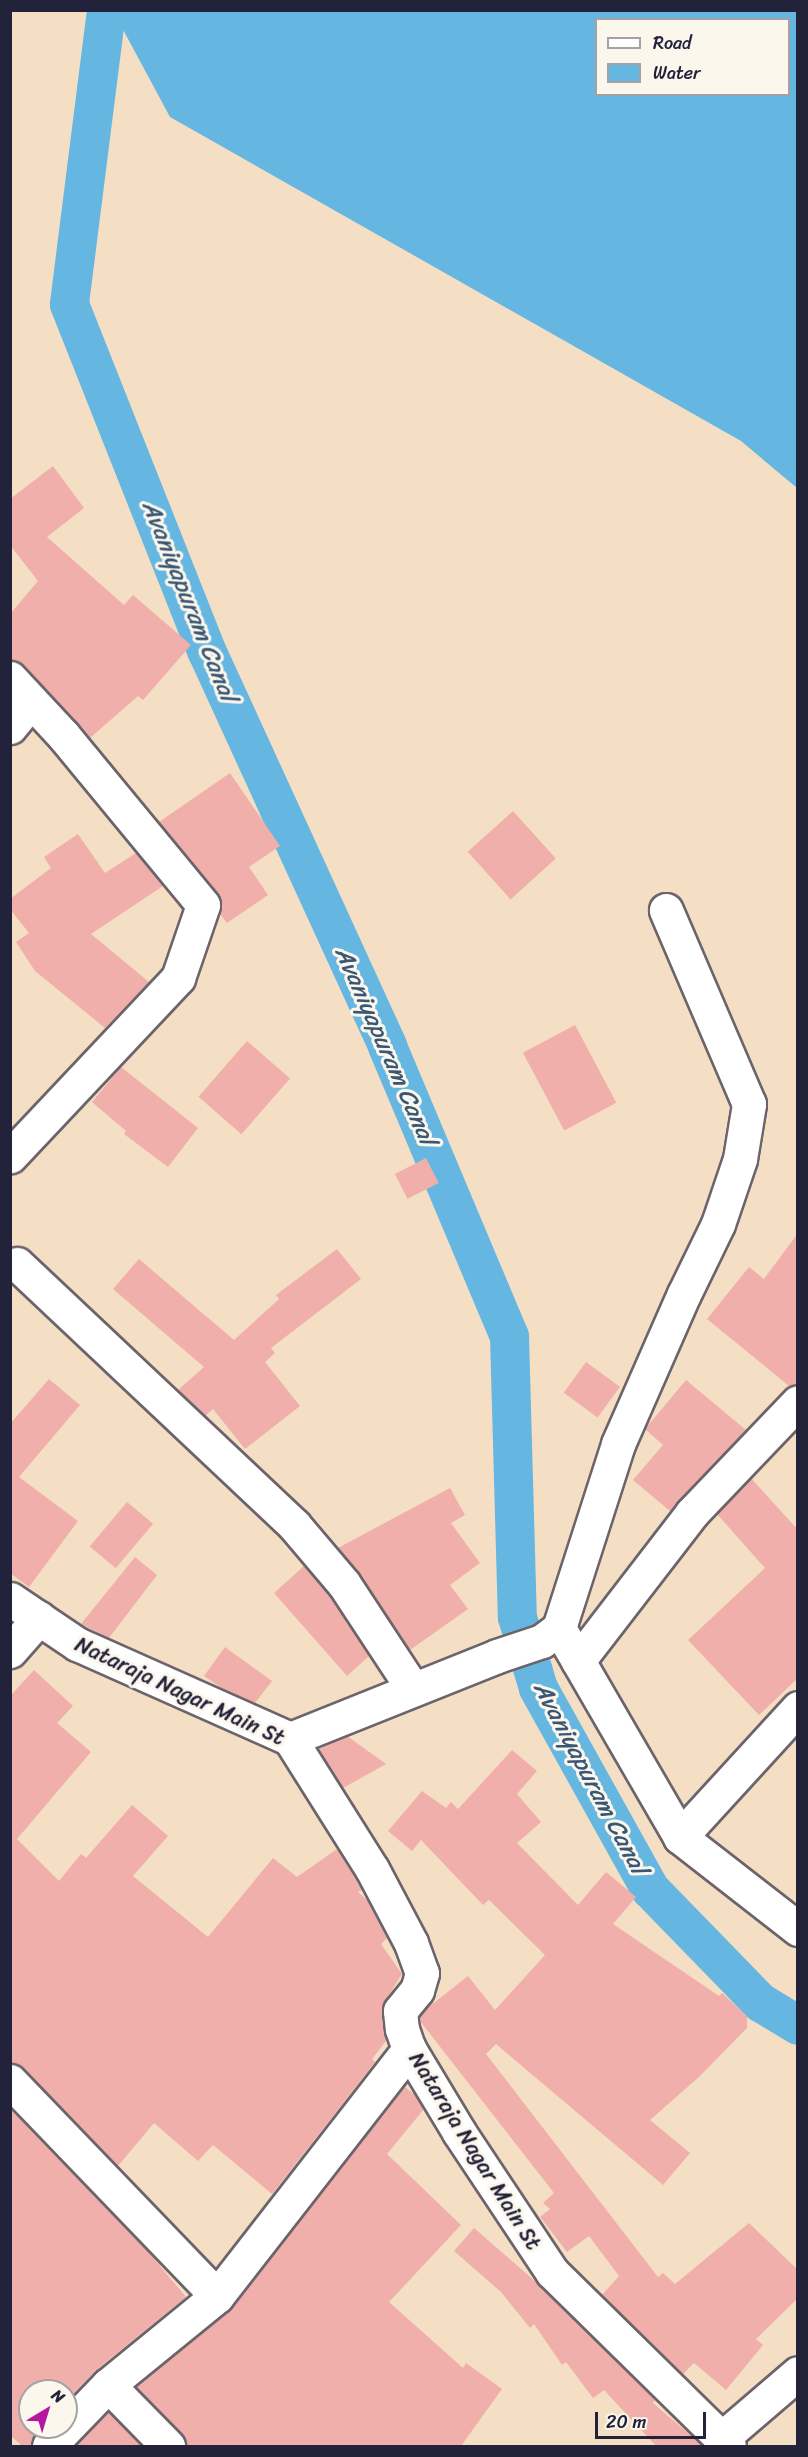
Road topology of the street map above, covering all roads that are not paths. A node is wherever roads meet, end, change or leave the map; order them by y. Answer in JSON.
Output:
{"nodes":[{"id":1,"x":21,"y":689,"type":"edge"},
{"id":2,"x":10,"y":727,"type":"edge"},
{"id":3,"x":666,"y":910,"type":"dead end"},
{"id":4,"x":10,"y":1156,"type":"edge"},
{"id":5,"x":18,"y":1264,"type":"dead end"},
{"id":6,"x":798,"y":1401,"type":"edge"},
{"id":7,"x":10,"y":1599,"type":"edge"},
{"id":8,"x":39,"y":1618,"type":"junction"},
{"id":9,"x":550,"y":1634,"type":"junction"},
{"id":10,"x":10,"y":1651,"type":"edge"},
{"id":11,"x":578,"y":1661,"type":"junction"},
{"id":12,"x":413,"y":1689,"type":"junction"},
{"id":13,"x":798,"y":1708,"type":"edge"},
{"id":14,"x":290,"y":1739,"type":"junction"},
{"id":15,"x":680,"y":1837,"type":"junction"},
{"id":16,"x":798,"y":1929,"type":"edge"},
{"id":17,"x":409,"y":2049,"type":"junction"},
{"id":18,"x":10,"y":2081,"type":"edge"},
{"id":19,"x":217,"y":2295,"type":"junction"},
{"id":20,"x":798,"y":2373,"type":"edge"},
{"id":21,"x":108,"y":2385,"type":"junction"},
{"id":22,"x":725,"y":2443,"type":"edge"},
{"id":23,"x":49,"y":2446,"type":"edge"},
{"id":24,"x":168,"y":2446,"type":"edge"}],
"edges":[{"from":1,"to":2,"type":"street"},
{"from":1,"to":4,"type":"street"},
{"from":3,"to":9,"type":"street"},
{"from":5,"to":12,"type":"street"},
{"from":6,"to":11,"type":"street"},
{"from":7,"to":8,"type":"street","name":"Nataraja Nagar Main St"},
{"from":8,"to":10,"type":"street"},
{"from":8,"to":14,"type":"street","name":"Nataraja Nagar Main St"},
{"from":9,"to":11,"type":"street"},
{"from":9,"to":12,"type":"street"},
{"from":11,"to":15,"type":"street"},
{"from":12,"to":14,"type":"street"},
{"from":13,"to":15,"type":"street"},
{"from":14,"to":17,"type":"street","name":"Nataraja Nagar Main St"},
{"from":15,"to":16,"type":"street"},
{"from":17,"to":19,"type":"street"},
{"from":17,"to":22,"type":"street","name":"Nataraja Nagar Main St"},
{"from":18,"to":19,"type":"street"},
{"from":19,"to":21,"type":"street"},
{"from":20,"to":22,"type":"street"},
{"from":21,"to":23,"type":"street"},
{"from":21,"to":24,"type":"street"}]}
